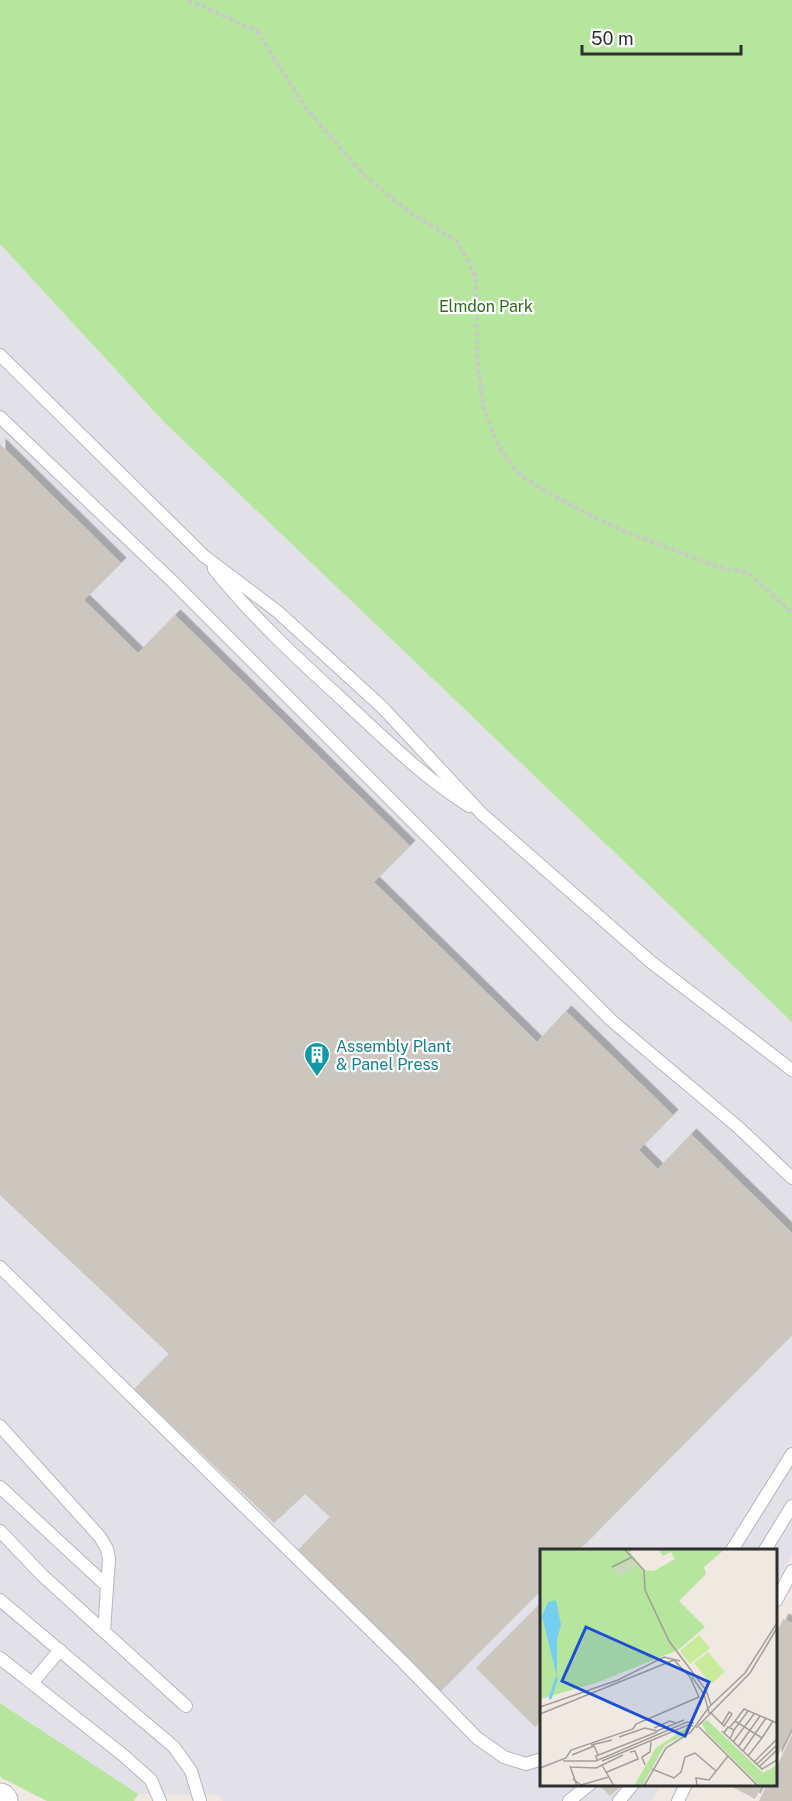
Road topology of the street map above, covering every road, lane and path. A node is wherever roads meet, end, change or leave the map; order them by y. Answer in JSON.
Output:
{"nodes":[{"id":1,"x":188,"y":0,"type":"edge"},
{"id":2,"x":0,"y":355,"type":"edge"},
{"id":3,"x":0,"y":417,"type":"edge"},
{"id":4,"x":204,"y":556,"type":"junction"},
{"id":5,"x":792,"y":613,"type":"edge"},
{"id":6,"x":482,"y":814,"type":"junction"},
{"id":7,"x":792,"y":1070,"type":"edge"},
{"id":8,"x":792,"y":1178,"type":"edge"},
{"id":9,"x":0,"y":1267,"type":"edge"},
{"id":10,"x":0,"y":1426,"type":"edge"},
{"id":11,"x":792,"y":1454,"type":"edge"},
{"id":12,"x":0,"y":1486,"type":"edge"},
{"id":13,"x":792,"y":1506,"type":"edge"},
{"id":14,"x":0,"y":1532,"type":"edge"},
{"id":15,"x":733,"y":1549,"type":"edge"},
{"id":16,"x":766,"y":1549,"type":"edge"},
{"id":17,"x":792,"y":1571,"type":"edge"},
{"id":18,"x":107,"y":1586,"type":"junction"},
{"id":19,"x":777,"y":1599,"type":"edge"},
{"id":20,"x":0,"y":1600,"type":"edge"},
{"id":21,"x":104,"y":1631,"type":"junction"},
{"id":22,"x":60,"y":1650,"type":"junction"},
{"id":23,"x":0,"y":1658,"type":"edge"},
{"id":24,"x":32,"y":1683,"type":"junction"},
{"id":25,"x":186,"y":1706,"type":"dead end"},
{"id":26,"x":540,"y":1760,"type":"edge"},
{"id":27,"x":589,"y":1786,"type":"edge"},
{"id":28,"x":632,"y":1786,"type":"edge"},
{"id":29,"x":686,"y":1786,"type":"edge"},
{"id":30,"x":160,"y":1801,"type":"edge"},
{"id":31,"x":200,"y":1801,"type":"edge"},
{"id":32,"x":569,"y":1801,"type":"edge"},
{"id":33,"x":620,"y":1801,"type":"edge"},
{"id":34,"x":678,"y":1801,"type":"edge"}],
"edges":[{"from":1,"to":5,"type":"path"},
{"from":2,"to":4,"type":"lane"},
{"from":3,"to":8,"type":"lane"},
{"from":4,"to":6,"type":"lane"},
{"from":4,"to":6,"type":"lane"},
{"from":6,"to":7,"type":"lane"},
{"from":9,"to":26,"type":"lane"},
{"from":10,"to":18,"type":"lane"},
{"from":11,"to":15,"type":"lane"},
{"from":12,"to":18,"type":"lane"},
{"from":13,"to":16,"type":"lane"},
{"from":14,"to":21,"type":"lane"},
{"from":17,"to":19,"type":"lane"},
{"from":18,"to":21,"type":"lane"},
{"from":20,"to":22,"type":"lane"},
{"from":21,"to":25,"type":"lane"},
{"from":22,"to":24,"type":"lane"},
{"from":22,"to":31,"type":"lane"},
{"from":23,"to":24,"type":"lane"},
{"from":24,"to":30,"type":"lane"},
{"from":27,"to":32,"type":"lane"},
{"from":28,"to":33,"type":"lane"},
{"from":29,"to":34,"type":"lane"}]}
